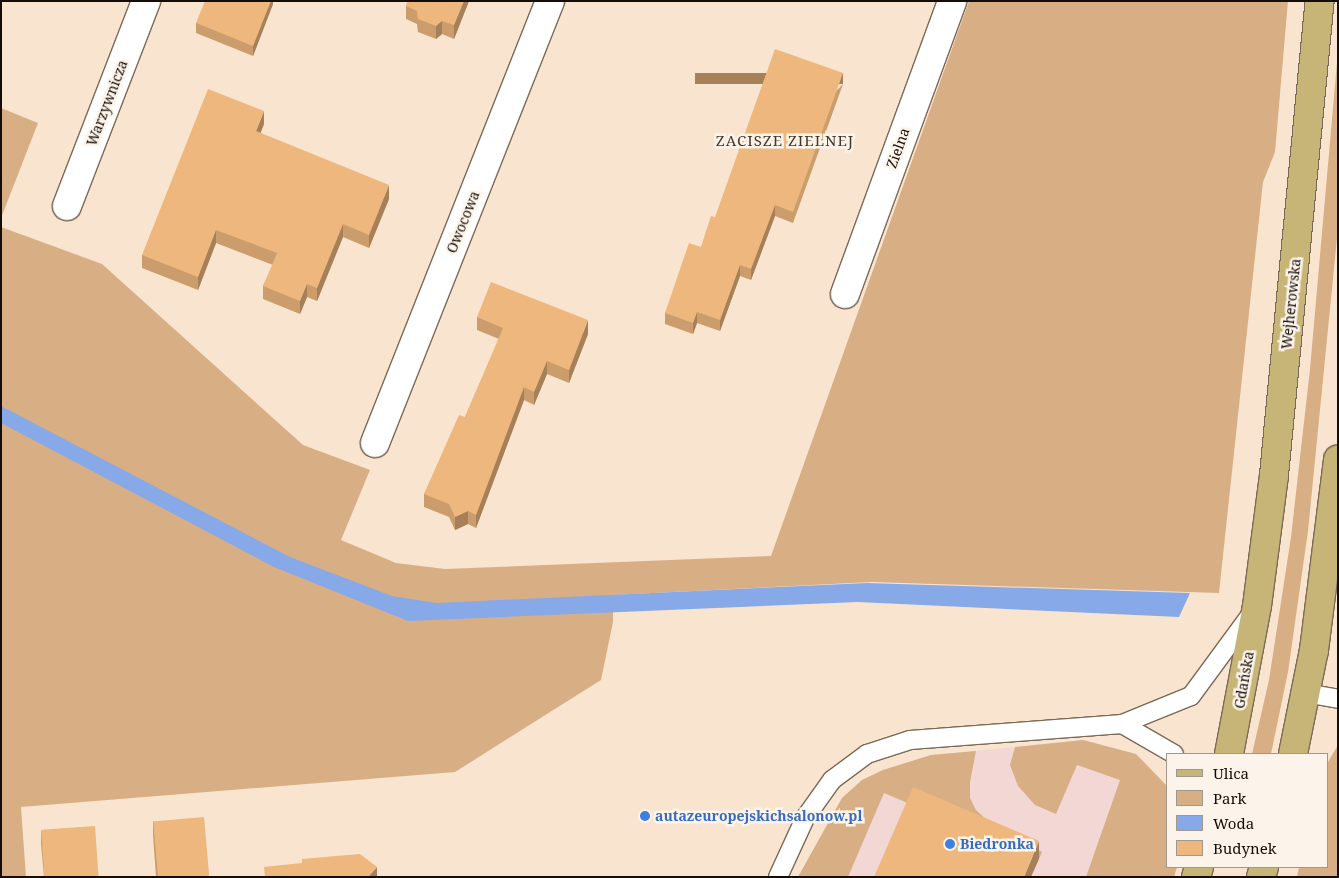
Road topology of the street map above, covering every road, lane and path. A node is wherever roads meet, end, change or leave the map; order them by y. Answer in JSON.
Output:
{"nodes":[{"id":1,"x":146,"y":1,"type":"edge"},
{"id":2,"x":550,"y":1,"type":"edge"},
{"id":3,"x":952,"y":1,"type":"edge"},
{"id":4,"x":1320,"y":1,"type":"edge"},
{"id":5,"x":67,"y":206,"type":"dead end"},
{"id":6,"x":845,"y":294,"type":"dead end"},
{"id":7,"x":375,"y":443,"type":"dead end"},
{"id":8,"x":1338,"y":460,"type":"edge"},
{"id":9,"x":1257,"y":606,"type":"junction"},
{"id":10,"x":1305,"y":693,"type":"junction"},
{"id":11,"x":1338,"y":699,"type":"edge"},
{"id":12,"x":1122,"y":724,"type":"junction"},
{"id":13,"x":1172,"y":753,"type":"edge"},
{"id":14,"x":1229,"y":753,"type":"edge"},
{"id":15,"x":1292,"y":753,"type":"edge"},
{"id":16,"x":778,"y":877,"type":"edge"}],
"edges":[{"from":1,"to":5,"type":"street","name":"Warzywnicza"},
{"from":2,"to":7,"type":"street","name":"Owocowa"},
{"from":3,"to":6,"type":"street","name":"Zielna"},
{"from":4,"to":9,"type":"main road","name":"Wejherowska"},
{"from":8,"to":10,"type":"main road"},
{"from":9,"to":12,"type":"lane"},
{"from":9,"to":14,"type":"main road","name":"Gdańska"},
{"from":10,"to":11,"type":"lane"},
{"from":10,"to":15,"type":"main road"},
{"from":12,"to":13,"type":"lane"},
{"from":12,"to":16,"type":"lane"}]}
